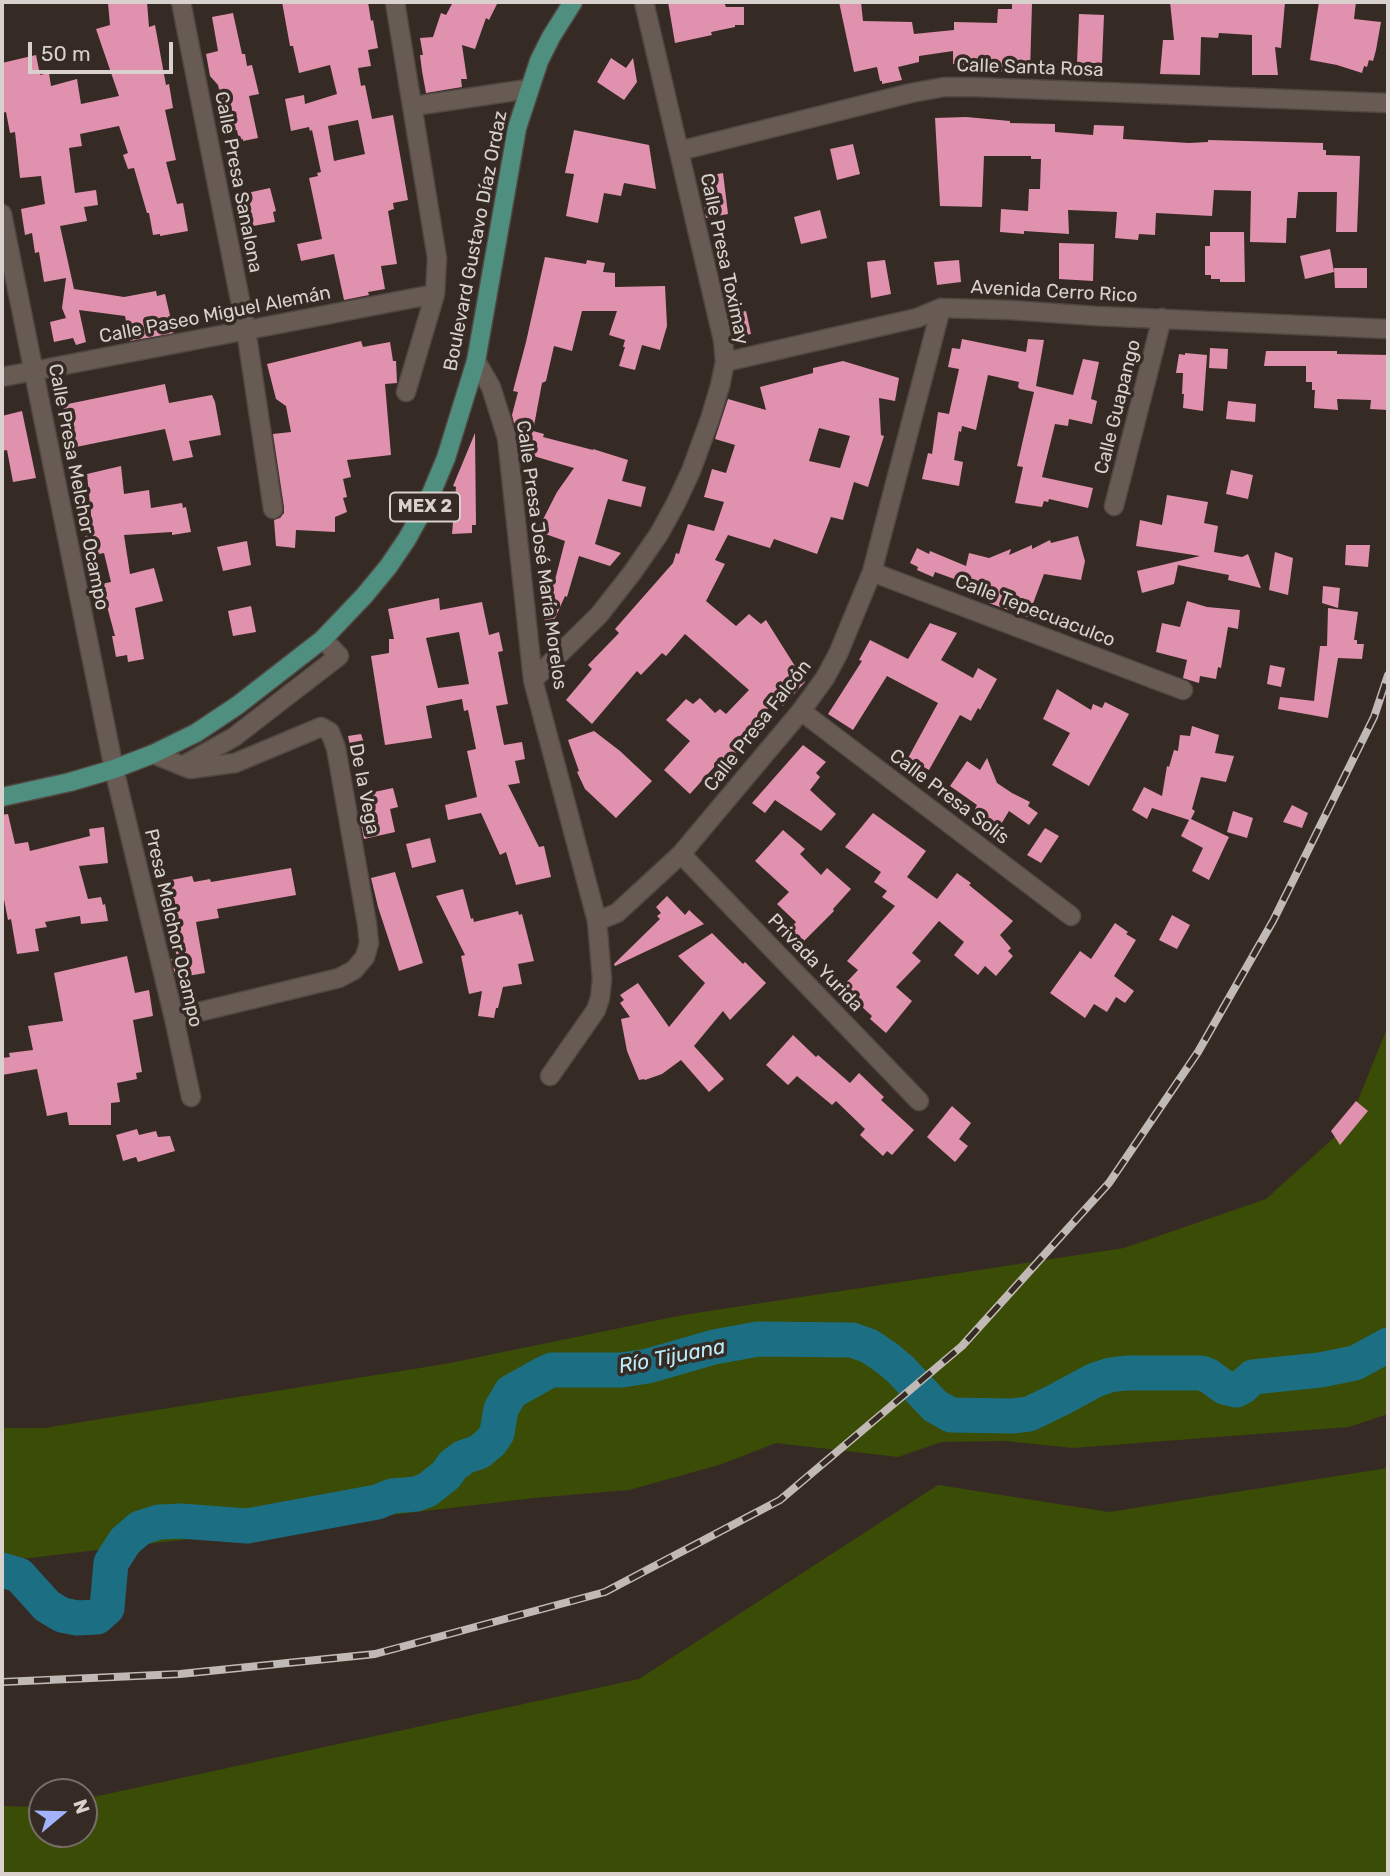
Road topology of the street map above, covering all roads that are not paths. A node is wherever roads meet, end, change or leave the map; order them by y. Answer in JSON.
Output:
{"nodes":[{"id":1,"x":181,"y":2,"type":"edge"},
{"id":2,"x":395,"y":2,"type":"edge"},
{"id":3,"x":573,"y":2,"type":"edge"},
{"id":4,"x":644,"y":2,"type":"edge"},
{"id":5,"x":528,"y":89,"type":"junction"},
{"id":6,"x":1388,"y":103,"type":"edge"},
{"id":7,"x":414,"y":106,"type":"junction"},
{"id":8,"x":679,"y":151,"type":"junction"},
{"id":9,"x":2,"y":214,"type":"edge"},
{"id":10,"x":435,"y":294,"type":"junction"},
{"id":11,"x":941,"y":308,"type":"junction"},
{"id":12,"x":1162,"y":318,"type":"junction"},
{"id":13,"x":1388,"y":329,"type":"edge"},
{"id":14,"x":246,"y":330,"type":"junction"},
{"id":15,"x":476,"y":361,"type":"junction"},
{"id":16,"x":725,"y":362,"type":"junction"},
{"id":17,"x":33,"y":371,"type":"junction"},
{"id":18,"x":2,"y":377,"type":"edge"},
{"id":19,"x":406,"y":392,"type":"dead end"},
{"id":20,"x":1114,"y":506,"type":"dead end"},
{"id":21,"x":273,"y":509,"type":"dead end"},
{"id":22,"x":872,"y":572,"type":"junction"},
{"id":23,"x":323,"y":639,"type":"junction"},
{"id":24,"x":533,"y":680,"type":"junction"},
{"id":25,"x":1183,"y":690,"type":"dead end"},
{"id":26,"x":801,"y":711,"type":"junction"},
{"id":27,"x":153,"y":754,"type":"junction"},
{"id":28,"x":183,"y":766,"type":"junction"},
{"id":29,"x":114,"y":769,"type":"junction"},
{"id":30,"x":2,"y":797,"type":"edge"},
{"id":31,"x":681,"y":854,"type":"junction"},
{"id":32,"x":1071,"y":916,"type":"dead end"},
{"id":33,"x":597,"y":921,"type":"junction"},
{"id":34,"x":174,"y":1018,"type":"junction"},
{"id":35,"x":550,"y":1076,"type":"dead end"},
{"id":36,"x":191,"y":1097,"type":"dead end"},
{"id":37,"x":919,"y":1101,"type":"dead end"}],
"edges":[{"from":1,"to":14,"type":"street","name":"Calle Presa Sanalona"},
{"from":2,"to":7,"type":"street"},
{"from":3,"to":5,"type":"main road","name":"Boulevard Gustavo Díaz Ordaz","number":"MEX 2"},
{"from":4,"to":8,"type":"street","name":"Calle Presa Toximay"},
{"from":5,"to":7,"type":"street"},
{"from":5,"to":15,"type":"main road","name":"Boulevard Gustavo Díaz Ordaz","number":"MEX 2"},
{"from":6,"to":8,"type":"street","name":"Calle Santa Rosa"},
{"from":7,"to":10,"type":"street"},
{"from":8,"to":16,"type":"street","name":"Calle Presa Toximay"},
{"from":9,"to":17,"type":"street","name":"Calle Presa Melchor Ocampo"},
{"from":10,"to":14,"type":"street","name":"Calle Paseo Miguel Alemán"},
{"from":10,"to":19,"type":"street"},
{"from":11,"to":12,"type":"street","name":"Avenida Cerro Rico"},
{"from":11,"to":16,"type":"street","name":"Avenida Cerro Rico"},
{"from":11,"to":22,"type":"street","name":"Calle Presa Falcón"},
{"from":12,"to":13,"type":"street","name":"Avenida Cerro Rico"},
{"from":12,"to":20,"type":"street","name":"Calle Guapango"},
{"from":14,"to":17,"type":"street","name":"Calle Paseo Miguel Alemán"},
{"from":14,"to":21,"type":"street","name":"Calle Presa Sanalona"},
{"from":15,"to":23,"type":"main road","name":"Boulevard Gustavo Díaz Ordaz","number":"MEX 2"},
{"from":15,"to":24,"type":"street","name":"Calle Presa José María Morelos"},
{"from":16,"to":24,"type":"street","name":"Calle Presa Toximay"},
{"from":17,"to":18,"type":"street","name":"Calle Paseo Miguel Alemán"},
{"from":17,"to":29,"type":"street","name":"Calle Presa Melchor Ocampo"},
{"from":22,"to":25,"type":"street","name":"Calle Tepecuaculco"},
{"from":22,"to":26,"type":"street","name":"Calle Presa Falcón"},
{"from":23,"to":27,"type":"main road","name":"Boulevard Gustavo Díaz Ordaz","number":"MEX 2"},
{"from":23,"to":28,"type":"street"},
{"from":24,"to":33,"type":"street","name":"Calle Presa José María Morelos"},
{"from":26,"to":31,"type":"street","name":"Calle Presa Falcón"},
{"from":26,"to":32,"type":"street","name":"Calle Presa Solís"},
{"from":27,"to":28,"type":"street","name":"De la Vega"},
{"from":27,"to":29,"type":"main road","name":"Boulevard Gustavo Díaz Ordaz","number":"MEX 2"},
{"from":28,"to":34,"type":"street","name":"De la Vega"},
{"from":29,"to":30,"type":"main road","name":"Boulevard Gustavo Díaz Ordaz","number":"MEX 2"},
{"from":29,"to":34,"type":"street","name":"Presa Melchor Ocampo"},
{"from":31,"to":33,"type":"street","name":"Calle Presa Falcón"},
{"from":31,"to":37,"type":"street","name":"Privada Yurida"},
{"from":33,"to":35,"type":"street","name":"Calle Presa José María Morelos"},
{"from":34,"to":36,"type":"street","name":"Presa Melchor Ocampo"}]}
